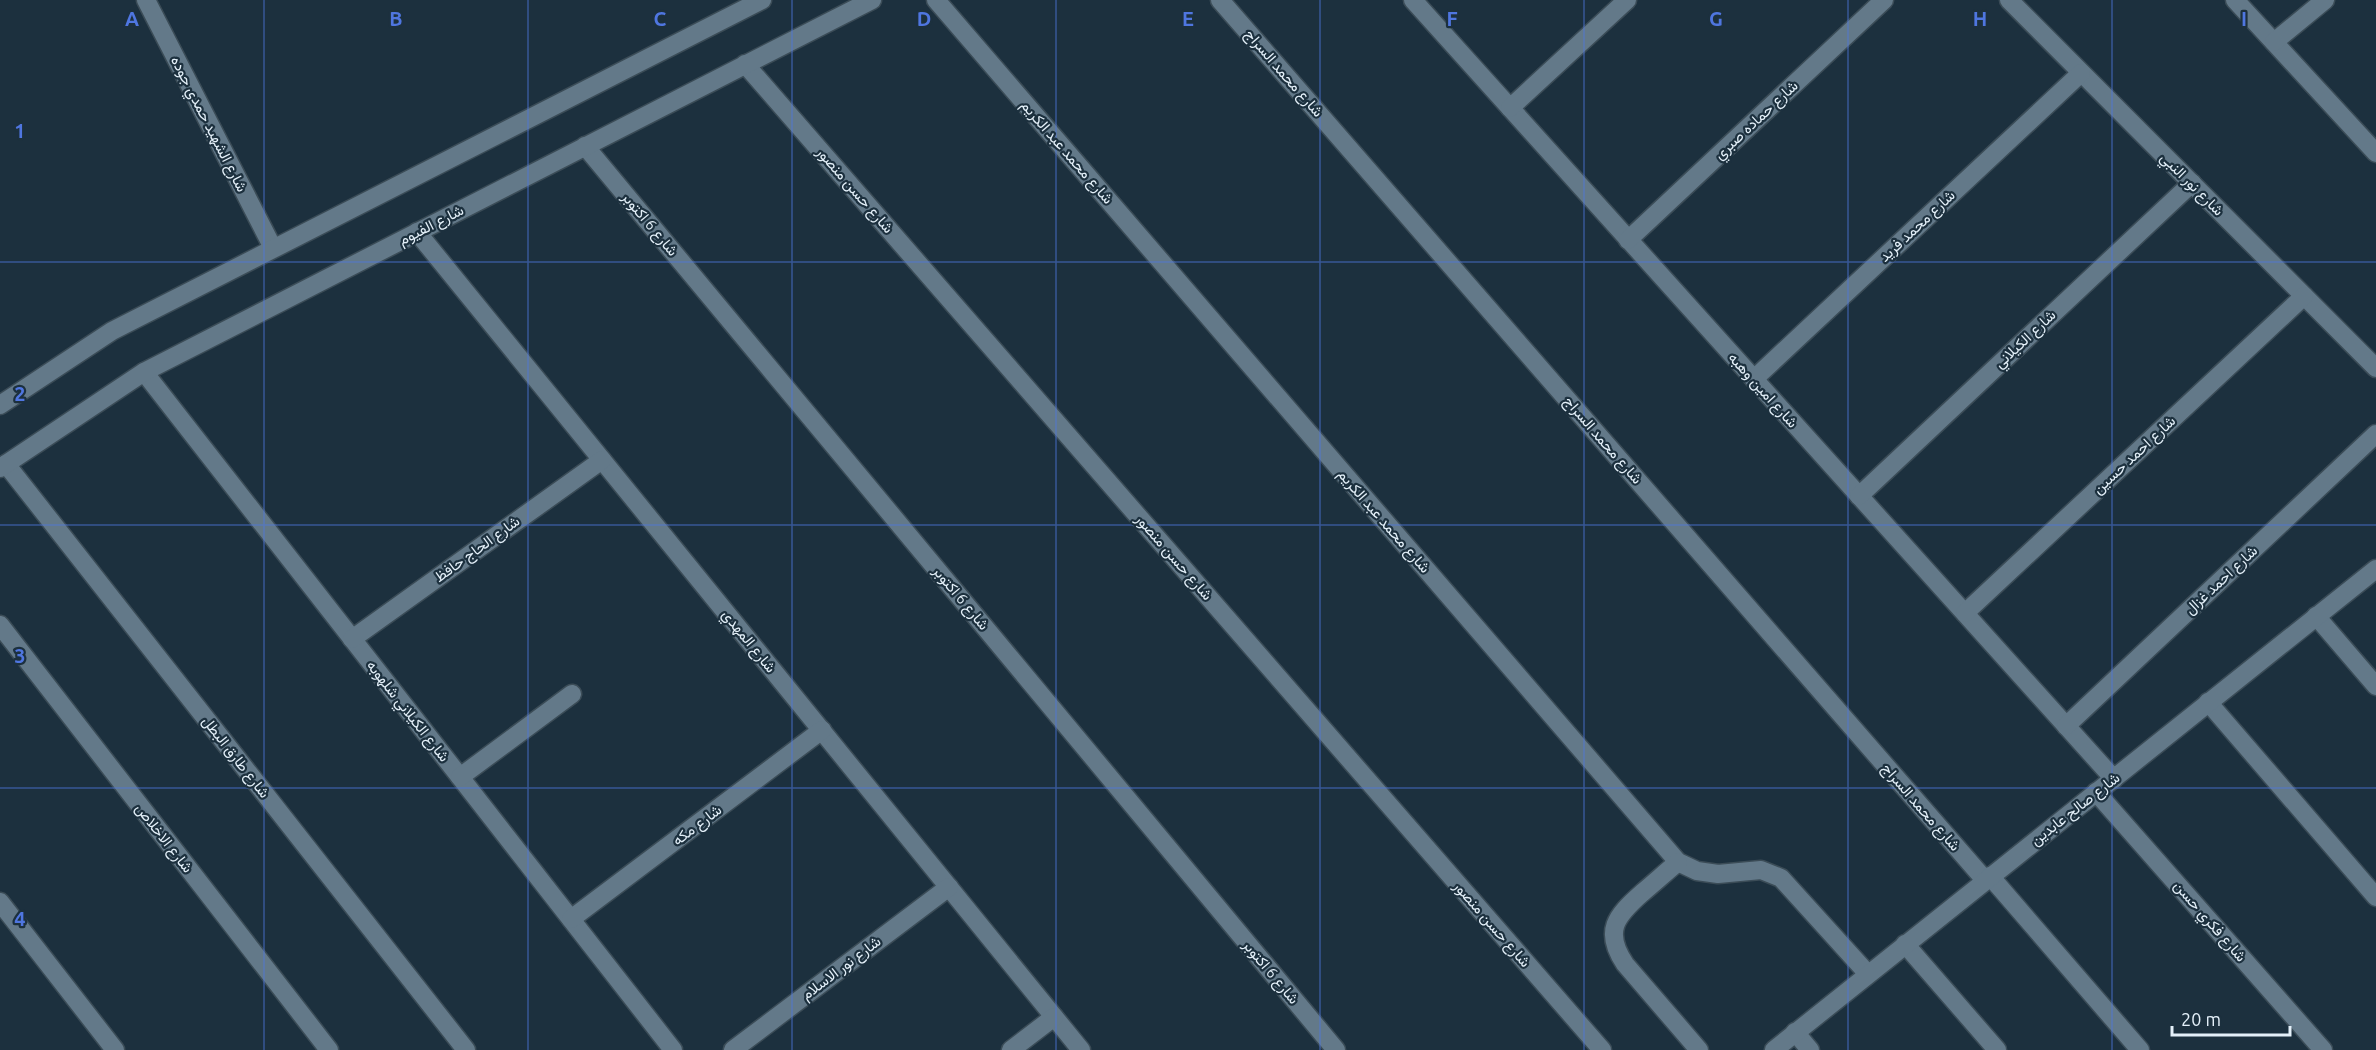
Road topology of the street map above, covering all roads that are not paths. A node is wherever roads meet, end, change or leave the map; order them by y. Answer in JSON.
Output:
{"nodes":[{"id":1,"x":146,"y":0,"type":"edge"},
{"id":2,"x":762,"y":0,"type":"edge"},
{"id":3,"x":872,"y":0,"type":"edge"},
{"id":4,"x":936,"y":0,"type":"edge"},
{"id":5,"x":1220,"y":0,"type":"edge"},
{"id":6,"x":1413,"y":0,"type":"edge"},
{"id":7,"x":1627,"y":0,"type":"edge"},
{"id":8,"x":1884,"y":0,"type":"edge"},
{"id":9,"x":2009,"y":0,"type":"edge"},
{"id":10,"x":2235,"y":0,"type":"edge"},
{"id":11,"x":2325,"y":0,"type":"edge"},
{"id":12,"x":2274,"y":42,"type":"junction"},
{"id":13,"x":745,"y":64,"type":"junction"},
{"id":14,"x":2081,"y":73,"type":"junction"},
{"id":15,"x":1510,"y":108,"type":"junction"},
{"id":16,"x":585,"y":146,"type":"junction"},
{"id":17,"x":2376,"y":153,"type":"edge"},
{"id":18,"x":2192,"y":183,"type":"junction"},
{"id":19,"x":417,"y":232,"type":"junction"},
{"id":20,"x":1628,"y":240,"type":"junction"},
{"id":21,"x":273,"y":248,"type":"junction"},
{"id":22,"x":2304,"y":296,"type":"junction"},
{"id":23,"x":2376,"y":368,"type":"edge"},
{"id":24,"x":144,"y":372,"type":"junction"},
{"id":25,"x":1754,"y":379,"type":"junction"},
{"id":26,"x":0,"y":405,"type":"edge"},
{"id":27,"x":2376,"y":434,"type":"edge"},
{"id":28,"x":602,"y":460,"type":"junction"},
{"id":29,"x":3,"y":466,"type":"edge"},
{"id":30,"x":1859,"y":496,"type":"junction"},
{"id":31,"x":2376,"y":569,"type":"edge"},
{"id":32,"x":1965,"y":613,"type":"junction"},
{"id":33,"x":2316,"y":616,"type":"junction"},
{"id":34,"x":0,"y":625,"type":"edge"},
{"id":35,"x":352,"y":639,"type":"junction"},
{"id":36,"x":2376,"y":686,"type":"edge"},
{"id":37,"x":572,"y":694,"type":"dead end"},
{"id":38,"x":2208,"y":702,"type":"junction"},
{"id":39,"x":2066,"y":726,"type":"junction"},
{"id":40,"x":822,"y":730,"type":"junction"},
{"id":41,"x":460,"y":777,"type":"junction"},
{"id":42,"x":2114,"y":779,"type":"junction"},
{"id":43,"x":2097,"y":792,"type":"junction"},
{"id":44,"x":1678,"y":862,"type":"junction"},
{"id":45,"x":1988,"y":878,"type":"junction"},
{"id":46,"x":949,"y":887,"type":"junction"},
{"id":47,"x":2376,"y":897,"type":"edge"},
{"id":48,"x":0,"y":902,"type":"edge"},
{"id":49,"x":571,"y":920,"type":"junction"},
{"id":50,"x":1905,"y":944,"type":"junction"},
{"id":51,"x":1868,"y":974,"type":"junction"},
{"id":52,"x":1054,"y":1017,"type":"junction"},
{"id":53,"x":1795,"y":1032,"type":"junction"},
{"id":54,"x":115,"y":1050,"type":"edge"},
{"id":55,"x":329,"y":1050,"type":"edge"},
{"id":56,"x":466,"y":1050,"type":"edge"},
{"id":57,"x":673,"y":1050,"type":"edge"},
{"id":58,"x":734,"y":1050,"type":"edge"},
{"id":59,"x":1011,"y":1050,"type":"edge"},
{"id":60,"x":1081,"y":1050,"type":"edge"},
{"id":61,"x":1336,"y":1050,"type":"edge"},
{"id":62,"x":1602,"y":1050,"type":"edge"},
{"id":63,"x":1699,"y":1050,"type":"edge"},
{"id":64,"x":1774,"y":1050,"type":"edge"},
{"id":65,"x":1810,"y":1050,"type":"edge"},
{"id":66,"x":1997,"y":1050,"type":"edge"},
{"id":67,"x":2140,"y":1050,"type":"edge"},
{"id":68,"x":2323,"y":1050,"type":"edge"}],
"edges":[{"from":1,"to":21,"type":"street","name":"شارع الشهيد حمدي جوده"},
{"from":2,"to":21,"type":"street"},
{"from":3,"to":13,"type":"street","name":"شارع الفيوم"},
{"from":4,"to":44,"type":"street","name":"شارع محمد عبد الكريم"},
{"from":5,"to":45,"type":"street","name":"شارع محمد السراج"},
{"from":6,"to":15,"type":"street","name":"شارع امين وهبه"},
{"from":7,"to":15,"type":"street"},
{"from":8,"to":20,"type":"street","name":"شارع حماده صبري"},
{"from":9,"to":14,"type":"street","name":"شارع نور النبي"},
{"from":10,"to":12,"type":"street"},
{"from":11,"to":12,"type":"street"},
{"from":12,"to":17,"type":"street"},
{"from":13,"to":16,"type":"street","name":"شارع الفيوم"},
{"from":13,"to":62,"type":"street","name":"شارع حسن منصور"},
{"from":14,"to":18,"type":"street","name":"شارع نور النبي"},
{"from":14,"to":25,"type":"street","name":"شارع محمد فريد"},
{"from":15,"to":20,"type":"street","name":"شارع امين وهبه"},
{"from":16,"to":19,"type":"street","name":"شارع الفيوم"},
{"from":16,"to":61,"type":"street","name":"شارع 6 اكتوبر"},
{"from":18,"to":22,"type":"street","name":"شارع نور النبي"},
{"from":18,"to":30,"type":"street","name":"شارع الكيلاني"},
{"from":19,"to":24,"type":"street","name":"شارع الفيوم"},
{"from":19,"to":28,"type":"street","name":"شارع المهدي"},
{"from":20,"to":25,"type":"street","name":"شارع امين وهبه"},
{"from":21,"to":26,"type":"street"},
{"from":22,"to":23,"type":"street","name":"شارع نور النبي"},
{"from":22,"to":32,"type":"street","name":"شارع احمد حسين"},
{"from":24,"to":29,"type":"street","name":"شارع الفيوم"},
{"from":24,"to":35,"type":"street","name":"شارع الكيلاني شلهوبه"},
{"from":25,"to":30,"type":"street","name":"شارع امين وهبه"},
{"from":27,"to":39,"type":"street","name":"شارع احمد غزال"},
{"from":28,"to":35,"type":"street","name":"شارع الحاج حافظ"},
{"from":28,"to":40,"type":"street","name":"شارع المهدي"},
{"from":29,"to":56,"type":"street","name":"شارع طارق البطل"},
{"from":30,"to":32,"type":"street","name":"شارع امين وهبه"},
{"from":31,"to":33,"type":"street","name":"شارع صالح عابدين"},
{"from":32,"to":39,"type":"street","name":"شارع امين وهبه"},
{"from":33,"to":36,"type":"street"},
{"from":33,"to":38,"type":"street","name":"شارع صالح عابدين"},
{"from":34,"to":55,"type":"street","name":"شارع الاخلاص"},
{"from":35,"to":41,"type":"street","name":"شارع الكيلاني شلهوبه"},
{"from":37,"to":41,"type":"street"},
{"from":38,"to":42,"type":"street","name":"شارع صالح عابدين"},
{"from":38,"to":47,"type":"street"},
{"from":39,"to":42,"type":"street","name":"شارع امين وهبه"},
{"from":40,"to":46,"type":"street","name":"شارع المهدي"},
{"from":40,"to":49,"type":"street","name":"شارع مكه"},
{"from":41,"to":49,"type":"street","name":"شارع الكيلاني شلهوبه"},
{"from":42,"to":43,"type":"street","name":"شارع صالح عابدين"},
{"from":43,"to":45,"type":"street","name":"شارع صالح عابدين"},
{"from":43,"to":68,"type":"street","name":"شارع فكري حسن"},
{"from":44,"to":51,"type":"street","name":"شارع محمد عبد الكريم"},
{"from":44,"to":63,"type":"street"},
{"from":45,"to":50,"type":"street","name":"شارع صالح عابدين"},
{"from":45,"to":67,"type":"street","name":"شارع محمد السراج"},
{"from":46,"to":52,"type":"street","name":"شارع المهدي"},
{"from":46,"to":58,"type":"street","name":"شارع نور الاسلام"},
{"from":48,"to":54,"type":"street"},
{"from":49,"to":57,"type":"street","name":"شارع الكيلاني شلهوبه"},
{"from":50,"to":51,"type":"street","name":"شارع صالح عابدين"},
{"from":50,"to":66,"type":"street"},
{"from":51,"to":53,"type":"street","name":"شارع صالح عابدين"},
{"from":52,"to":59,"type":"street"},
{"from":52,"to":60,"type":"street","name":"شارع المهدي"},
{"from":53,"to":64,"type":"street","name":"شارع صالح عابدين"},
{"from":53,"to":65,"type":"street"}]}
